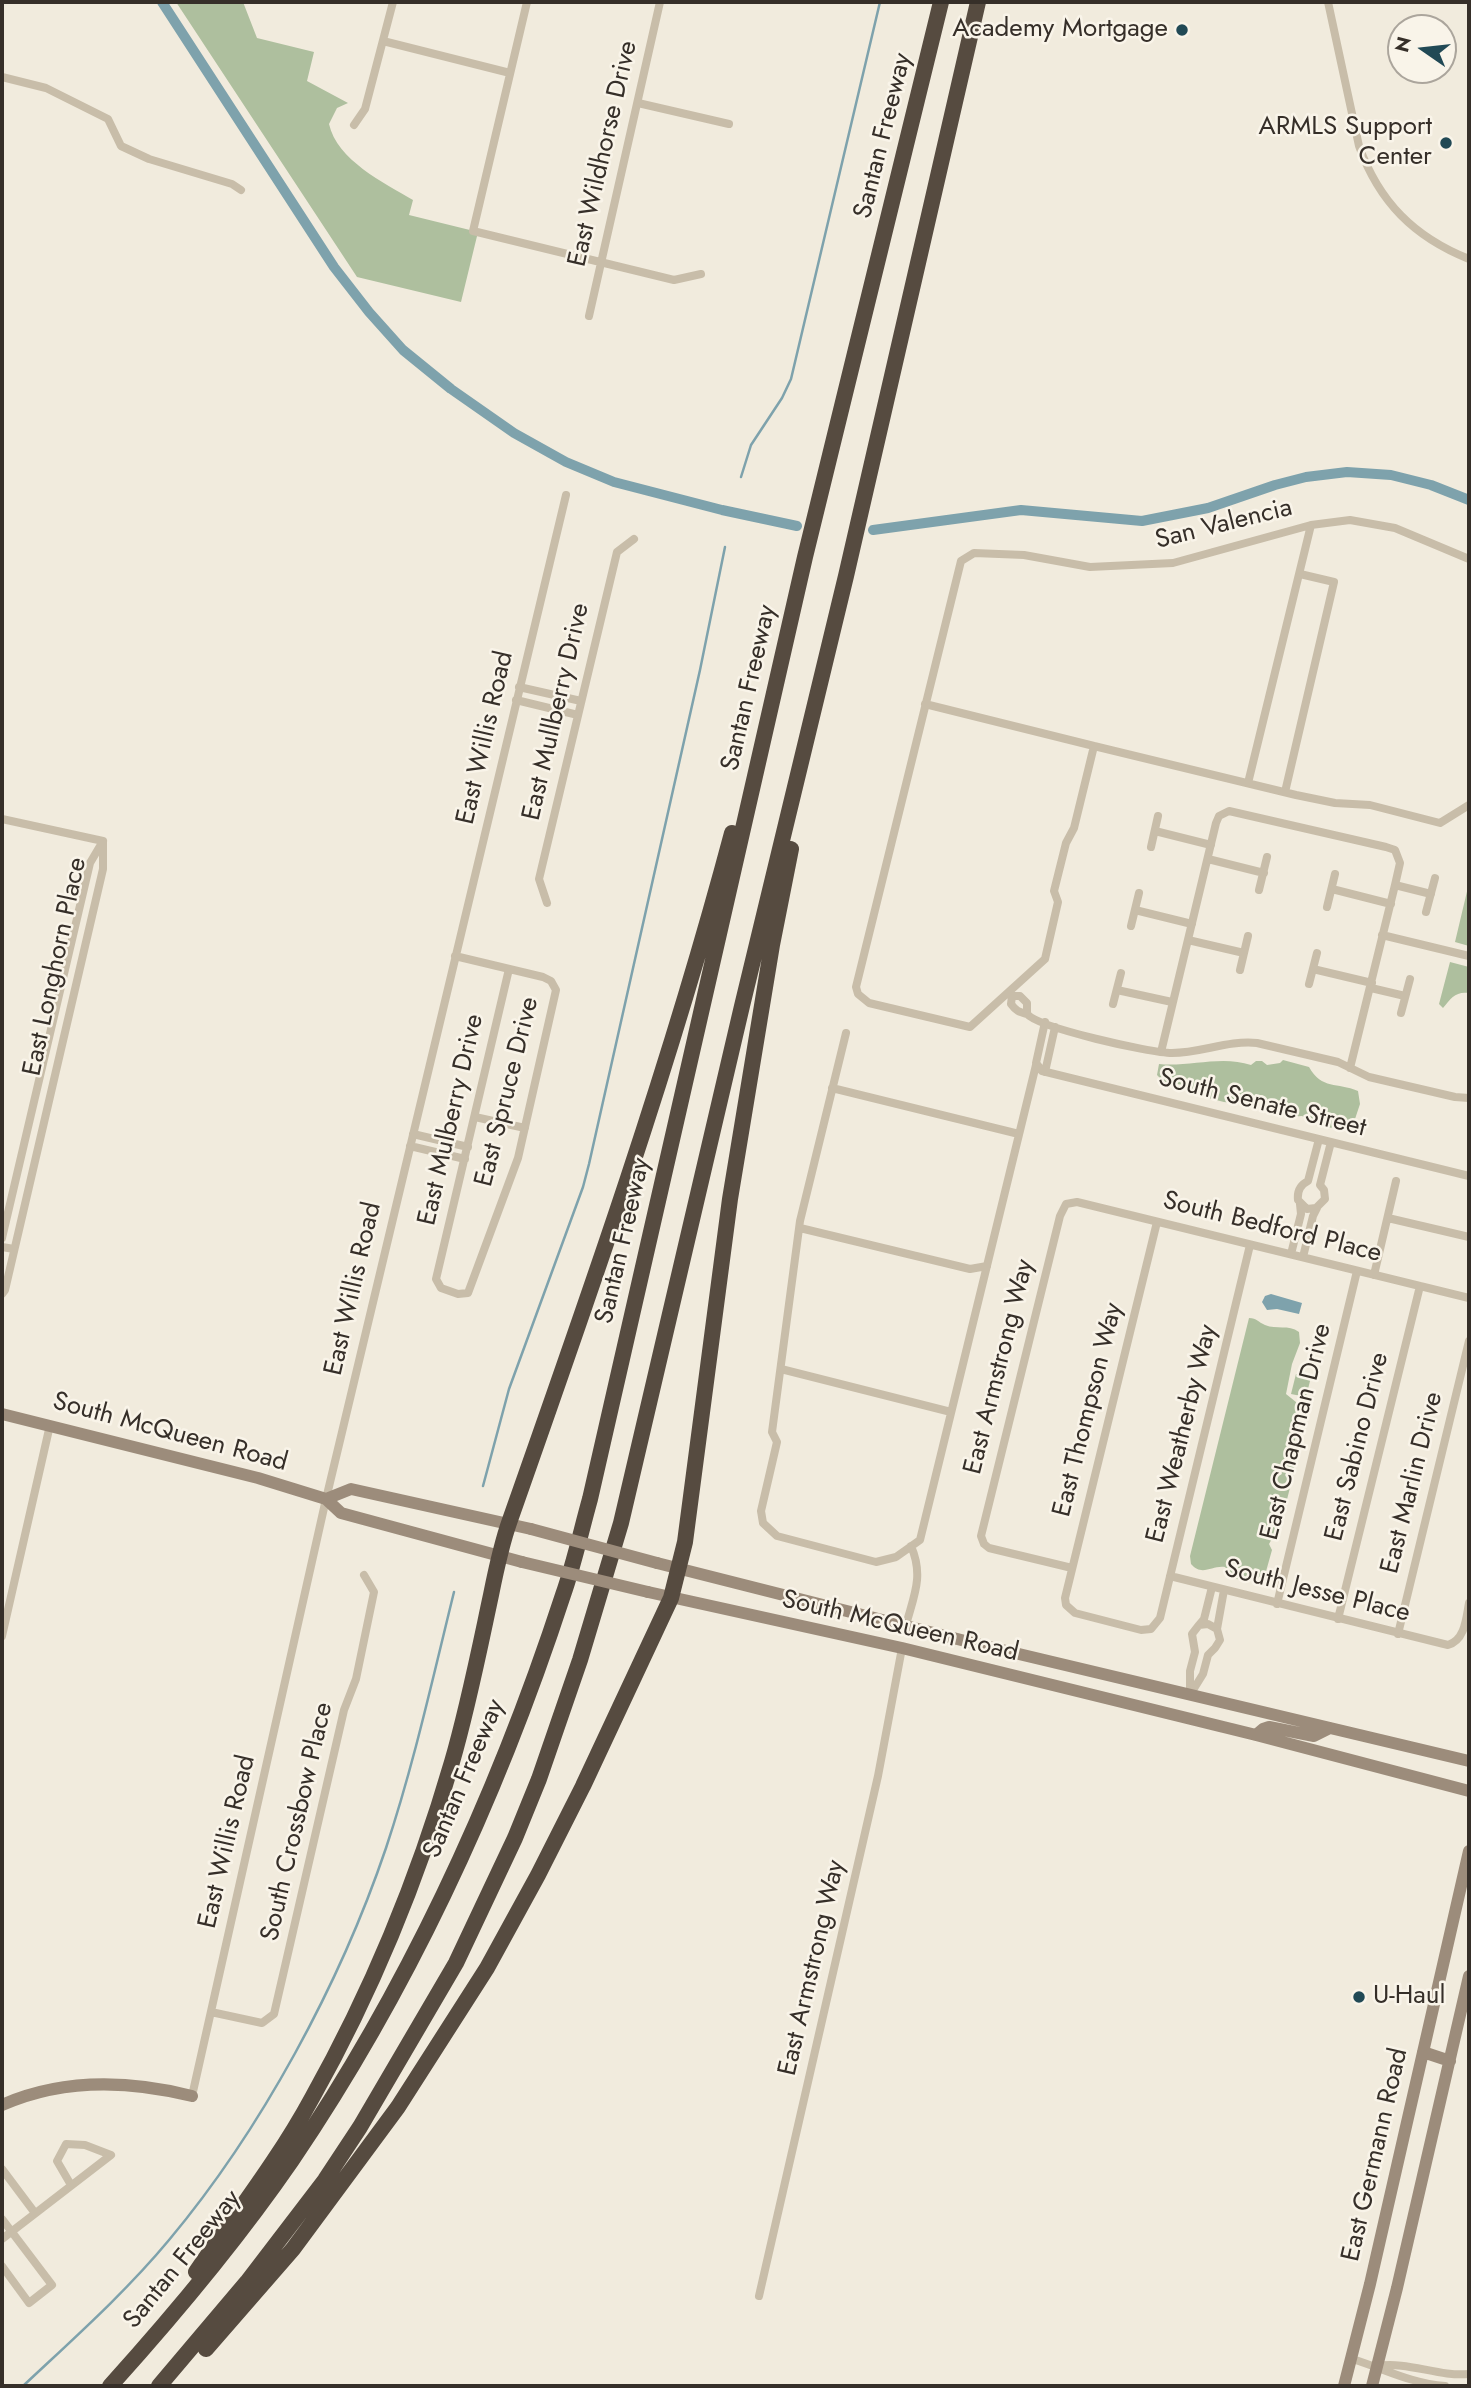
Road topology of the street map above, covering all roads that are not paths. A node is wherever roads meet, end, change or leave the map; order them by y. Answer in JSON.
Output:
{"nodes":[{"id":1,"x":393,"y":2,"type":"edge"},
{"id":2,"x":527,"y":2,"type":"edge"},
{"id":3,"x":660,"y":2,"type":"edge"},
{"id":4,"x":930,"y":2,"type":"edge"},
{"id":5,"x":941,"y":2,"type":"edge"},
{"id":6,"x":978,"y":2,"type":"edge"},
{"id":7,"x":988,"y":2,"type":"edge"},
{"id":8,"x":1328,"y":2,"type":"edge"},
{"id":9,"x":383,"y":41,"type":"junction"},
{"id":10,"x":930,"y":50,"type":"junction"},
{"id":11,"x":510,"y":73,"type":"junction"},
{"id":12,"x":2,"y":77,"type":"edge"},
{"id":13,"x":956,"y":94,"type":"junction"},
{"id":14,"x":638,"y":103,"type":"junction"},
{"id":15,"x":729,"y":124,"type":"dead end"},
{"id":16,"x":354,"y":125,"type":"dead end"},
{"id":17,"x":241,"y":190,"type":"dead end"},
{"id":18,"x":1469,"y":259,"type":"edge"},
{"id":19,"x":601,"y":262,"type":"junction"},
{"id":20,"x":701,"y":274,"type":"dead end"},
{"id":21,"x":589,"y":316,"type":"dead end"},
{"id":22,"x":566,"y":495,"type":"dead end"},
{"id":23,"x":1311,"y":525,"type":"junction"},
{"id":24,"x":634,"y":539,"type":"dead end"},
{"id":25,"x":805,"y":557,"type":"junction"},
{"id":26,"x":1469,"y":559,"type":"edge"},
{"id":27,"x":1300,"y":574,"type":"junction"},
{"id":28,"x":519,"y":687,"type":"junction"},
{"id":29,"x":555,"y":695,"type":"junction"},
{"id":30,"x":516,"y":700,"type":"junction"},
{"id":31,"x":581,"y":701,"type":"junction"},
{"id":32,"x":925,"y":704,"type":"junction"},
{"id":33,"x":552,"y":708,"type":"junction"},
{"id":34,"x":813,"y":708,"type":"junction"},
{"id":35,"x":578,"y":715,"type":"junction"},
{"id":36,"x":1094,"y":746,"type":"junction"},
{"id":37,"x":1248,"y":783,"type":"junction"},
{"id":38,"x":1285,"y":792,"type":"junction"},
{"id":39,"x":1469,"y":805,"type":"edge"},
{"id":40,"x":1158,"y":817,"type":"dead end"},
{"id":41,"x":2,"y":819,"type":"edge"},
{"id":42,"x":1155,"y":831,"type":"junction"},
{"id":43,"x":103,"y":842,"type":"junction"},
{"id":44,"x":1211,"y":845,"type":"junction"},
{"id":45,"x":1151,"y":847,"type":"dead end"},
{"id":46,"x":1267,"y":856,"type":"dead end"},
{"id":47,"x":1208,"y":859,"type":"junction"},
{"id":48,"x":1264,"y":873,"type":"junction"},
{"id":49,"x":1335,"y":874,"type":"dead end"},
{"id":50,"x":1435,"y":878,"type":"dead end"},
{"id":51,"x":1395,"y":885,"type":"junction"},
{"id":52,"x":1332,"y":889,"type":"junction"},
{"id":53,"x":1259,"y":890,"type":"dead end"},
{"id":54,"x":1139,"y":893,"type":"dead end"},
{"id":55,"x":1431,"y":894,"type":"junction"},
{"id":56,"x":82,"y":895,"type":"junction"},
{"id":57,"x":97,"y":897,"type":"junction"},
{"id":58,"x":547,"y":902,"type":"dead end"},
{"id":59,"x":1391,"y":904,"type":"junction"},
{"id":60,"x":1327,"y":907,"type":"dead end"},
{"id":61,"x":1135,"y":910,"type":"junction"},
{"id":62,"x":1426,"y":912,"type":"dead end"},
{"id":63,"x":1192,"y":924,"type":"junction"},
{"id":64,"x":1131,"y":926,"type":"dead end"},
{"id":65,"x":1382,"y":935,"type":"junction"},
{"id":66,"x":1248,"y":936,"type":"dead end"},
{"id":67,"x":1188,"y":940,"type":"junction"},
{"id":68,"x":1244,"y":953,"type":"junction"},
{"id":69,"x":1317,"y":953,"type":"dead end"},
{"id":70,"x":456,"y":956,"type":"junction"},
{"id":71,"x":1469,"y":956,"type":"edge"},
{"id":72,"x":1313,"y":968,"type":"junction"},
{"id":73,"x":509,"y":969,"type":"junction"},
{"id":74,"x":1240,"y":970,"type":"dead end"},
{"id":75,"x":1121,"y":973,"type":"dead end"},
{"id":76,"x":1410,"y":979,"type":"dead end"},
{"id":77,"x":62,"y":980,"type":"junction"},
{"id":78,"x":77,"y":983,"type":"junction"},
{"id":79,"x":1309,"y":984,"type":"dead end"},
{"id":80,"x":1371,"y":985,"type":"junction"},
{"id":81,"x":1117,"y":990,"type":"junction"},
{"id":82,"x":1010,"y":994,"type":"junction"},
{"id":83,"x":1405,"y":996,"type":"junction"},
{"id":84,"x":1172,"y":1002,"type":"junction"},
{"id":85,"x":1113,"y":1004,"type":"dead end"},
{"id":86,"x":1401,"y":1013,"type":"dead end"},
{"id":87,"x":1045,"y":1023,"type":"junction"},
{"id":88,"x":1055,"y":1027,"type":"junction"},
{"id":89,"x":846,"y":1033,"type":"dead end"},
{"id":90,"x":1161,"y":1052,"type":"junction"},
{"id":91,"x":1036,"y":1065,"type":"junction"},
{"id":92,"x":41,"y":1068,"type":"junction"},
{"id":93,"x":1350,"y":1068,"type":"junction"},
{"id":94,"x":56,"y":1071,"type":"junction"},
{"id":95,"x":1045,"y":1072,"type":"junction"},
{"id":96,"x":832,"y":1088,"type":"junction"},
{"id":97,"x":1469,"y":1098,"type":"edge"},
{"id":98,"x":475,"y":1117,"type":"junction"},
{"id":99,"x":525,"y":1128,"type":"junction"},
{"id":100,"x":413,"y":1133,"type":"junction"},
{"id":101,"x":1019,"y":1134,"type":"junction"},
{"id":102,"x":1319,"y":1139,"type":"junction"},
{"id":103,"x":1331,"y":1142,"type":"junction"},
{"id":104,"x":410,"y":1146,"type":"junction"},
{"id":105,"x":468,"y":1147,"type":"junction"},
{"id":106,"x":20,"y":1159,"type":"junction"},
{"id":107,"x":465,"y":1159,"type":"junction"},
{"id":108,"x":35,"y":1162,"type":"junction"},
{"id":109,"x":1469,"y":1176,"type":"edge"},
{"id":110,"x":1396,"y":1181,"type":"dead end"},
{"id":111,"x":1066,"y":1204,"type":"joint"},
{"id":112,"x":1300,"y":1204,"type":"junction"},
{"id":113,"x":1317,"y":1208,"type":"junction"},
{"id":114,"x":1388,"y":1218,"type":"junction"},
{"id":115,"x":1157,"y":1222,"type":"junction"},
{"id":116,"x":800,"y":1228,"type":"junction"},
{"id":117,"x":1469,"y":1237,"type":"edge"},
{"id":118,"x":2,"y":1238,"type":"edge"},
{"id":119,"x":1250,"y":1245,"type":"junction"},
{"id":120,"x":2,"y":1247,"type":"edge"},
{"id":121,"x":14,"y":1249,"type":"junction"},
{"id":122,"x":1291,"y":1254,"type":"junction"},
{"id":123,"x":1303,"y":1257,"type":"junction"},
{"id":124,"x":987,"y":1266,"type":"junction"},
{"id":125,"x":1357,"y":1271,"type":"junction"},
{"id":126,"x":1374,"y":1275,"type":"junction"},
{"id":127,"x":436,"y":1279,"type":"joint"},
{"id":128,"x":1420,"y":1286,"type":"junction"},
{"id":129,"x":2,"y":1294,"type":"edge"},
{"id":130,"x":1469,"y":1298,"type":"edge"},
{"id":131,"x":1469,"y":1341,"type":"edge"},
{"id":132,"x":780,"y":1370,"type":"junction"},
{"id":133,"x":951,"y":1412,"type":"junction"},
{"id":134,"x":2,"y":1414,"type":"edge"},
{"id":135,"x":50,"y":1425,"type":"junction"},
{"id":136,"x":326,"y":1499,"type":"junction"},
{"id":137,"x":509,"y":1523,"type":"junction"},
{"id":138,"x":911,"y":1546,"type":"junction"},
{"id":139,"x":499,"y":1557,"type":"junction"},
{"id":140,"x":679,"y":1568,"type":"junction"},
{"id":141,"x":1072,"y":1568,"type":"junction"},
{"id":142,"x":364,"y":1576,"type":"dead end"},
{"id":143,"x":1170,"y":1576,"type":"junction"},
{"id":144,"x":1212,"y":1587,"type":"junction"},
{"id":145,"x":1224,"y":1590,"type":"junction"},
{"id":146,"x":671,"y":1598,"type":"junction"},
{"id":147,"x":1469,"y":1603,"type":"edge"},
{"id":148,"x":1277,"y":1604,"type":"junction"},
{"id":149,"x":1338,"y":1619,"type":"junction"},
{"id":150,"x":906,"y":1625,"type":"junction"},
{"id":151,"x":1199,"y":1625,"type":"junction"},
{"id":152,"x":1151,"y":1629,"type":"joint"},
{"id":153,"x":1217,"y":1629,"type":"junction"},
{"id":154,"x":1398,"y":1634,"type":"junction"},
{"id":155,"x":2,"y":1636,"type":"edge"},
{"id":156,"x":902,"y":1648,"type":"junction"},
{"id":157,"x":1190,"y":1695,"type":"junction"},
{"id":158,"x":1184,"y":1717,"type":"junction"},
{"id":159,"x":1330,"y":1728,"type":"junction"},
{"id":160,"x":1256,"y":1735,"type":"junction"},
{"id":161,"x":1469,"y":1761,"type":"edge"},
{"id":162,"x":1469,"y":1791,"type":"edge"},
{"id":163,"x":1469,"y":1851,"type":"edge"},
{"id":164,"x":1469,"y":1976,"type":"edge"},
{"id":165,"x":211,"y":2012,"type":"junction"},
{"id":166,"x":1423,"y":2052,"type":"junction"},
{"id":167,"x":1450,"y":2061,"type":"junction"},
{"id":168,"x":192,"y":2096,"type":"joint"},
{"id":169,"x":2,"y":2105,"type":"edge"},
{"id":170,"x":2,"y":2169,"type":"edge"},
{"id":171,"x":71,"y":2185,"type":"junction"},
{"id":172,"x":35,"y":2213,"type":"junction"},
{"id":173,"x":2,"y":2220,"type":"edge"},
{"id":174,"x":11,"y":2232,"type":"junction"},
{"id":175,"x":2,"y":2239,"type":"edge"},
{"id":176,"x":2,"y":2266,"type":"edge"},
{"id":177,"x":759,"y":2296,"type":"dead end"},
{"id":178,"x":158,"y":2333,"type":"junction"},
{"id":179,"x":1352,"y":2359,"type":"junction"},
{"id":180,"x":1377,"y":2366,"type":"junction"},
{"id":181,"x":1469,"y":2374,"type":"edge"},
{"id":182,"x":110,"y":2386,"type":"edge"},
{"id":183,"x":159,"y":2386,"type":"edge"},
{"id":184,"x":172,"y":2386,"type":"edge"},
{"id":185,"x":1344,"y":2386,"type":"edge"},
{"id":186,"x":1372,"y":2386,"type":"edge"},
{"id":187,"x":1446,"y":2386,"type":"edge"}],
"edges":[{"from":1,"to":9,"type":"street"},
{"from":2,"to":11,"type":"street"},
{"from":3,"to":14,"type":"street","name":"East Wildhorse Drive"},
{"from":4,"to":10,"type":"highway"},
{"from":5,"to":10,"type":"highway","name":"Santan Freeway"},
{"from":6,"to":13,"type":"highway"},
{"from":7,"to":13,"type":"highway"},
{"from":8,"to":18,"type":"street"},
{"from":9,"to":11,"type":"street"},
{"from":9,"to":16,"type":"street"},
{"from":10,"to":25,"type":"highway","name":"Santan Freeway"},
{"from":11,"to":19,"type":"street"},
{"from":12,"to":17,"type":"street"},
{"from":13,"to":34,"type":"highway"},
{"from":14,"to":15,"type":"street"},
{"from":14,"to":19,"type":"street","name":"East Wildhorse Drive"},
{"from":19,"to":20,"type":"street"},
{"from":19,"to":21,"type":"street","name":"East Wildhorse Drive"},
{"from":22,"to":28,"type":"street","name":"East Willis Road"},
{"from":23,"to":26,"type":"street","name":"San Valencia"},
{"from":23,"to":27,"type":"street","name":"San Valencia"},
{"from":23,"to":32,"type":"street","name":"San Valencia"},
{"from":24,"to":31,"type":"street","name":"East Mullberry Drive"},
{"from":25,"to":137,"type":"highway"},
{"from":25,"to":178,"type":"highway","name":"Santan Freeway"},
{"from":27,"to":37,"type":"street","name":"San Valencia"},
{"from":27,"to":38,"type":"street"},
{"from":28,"to":29,"type":"street"},
{"from":28,"to":30,"type":"street","name":"East Willis Road"},
{"from":29,"to":31,"type":"street"},
{"from":29,"to":33,"type":"street"},
{"from":30,"to":33,"type":"street"},
{"from":30,"to":70,"type":"street","name":"East Willis Road"},
{"from":31,"to":35,"type":"street","name":"East Mullberry Drive"},
{"from":32,"to":36,"type":"street"},
{"from":32,"to":82,"type":"street","name":"San Valencia"},
{"from":33,"to":35,"type":"street"},
{"from":34,"to":140,"type":"highway"},
{"from":34,"to":183,"type":"highway"},
{"from":35,"to":58,"type":"street","name":"East Mullberry Drive"},
{"from":36,"to":37,"type":"street"},
{"from":36,"to":82,"type":"street","name":"San Valencia"},
{"from":37,"to":38,"type":"street"},
{"from":38,"to":39,"type":"street"},
{"from":40,"to":42,"type":"street"},
{"from":41,"to":43,"type":"street"},
{"from":42,"to":44,"type":"street"},
{"from":42,"to":45,"type":"street"},
{"from":43,"to":56,"type":"street","name":"East Longhorn Place"},
{"from":43,"to":57,"type":"street","name":"East Longhorn Place"},
{"from":44,"to":47,"type":"street"},
{"from":44,"to":51,"type":"street"},
{"from":46,"to":48,"type":"street"},
{"from":47,"to":48,"type":"street"},
{"from":47,"to":63,"type":"street"},
{"from":48,"to":53,"type":"street"},
{"from":49,"to":52,"type":"street"},
{"from":50,"to":55,"type":"street"},
{"from":51,"to":55,"type":"street"},
{"from":51,"to":59,"type":"street"},
{"from":52,"to":59,"type":"street"},
{"from":52,"to":60,"type":"street"},
{"from":54,"to":61,"type":"street"},
{"from":55,"to":62,"type":"street"},
{"from":56,"to":57,"type":"street"},
{"from":56,"to":77,"type":"street","name":"East Longhorn Place"},
{"from":57,"to":78,"type":"street","name":"East Longhorn Place"},
{"from":59,"to":65,"type":"street"},
{"from":61,"to":63,"type":"street"},
{"from":61,"to":64,"type":"street"},
{"from":63,"to":67,"type":"street"},
{"from":65,"to":71,"type":"street"},
{"from":65,"to":80,"type":"street"},
{"from":66,"to":68,"type":"street"},
{"from":67,"to":68,"type":"street"},
{"from":67,"to":84,"type":"street"},
{"from":68,"to":74,"type":"street"},
{"from":69,"to":72,"type":"street"},
{"from":70,"to":73,"type":"street"},
{"from":70,"to":100,"type":"street","name":"East Willis Road"},
{"from":72,"to":79,"type":"street"},
{"from":72,"to":80,"type":"street"},
{"from":73,"to":98,"type":"street","name":"East Mulberry Drive"},
{"from":73,"to":99,"type":"street","name":"East Spruce Drive"},
{"from":75,"to":81,"type":"street"},
{"from":76,"to":83,"type":"street"},
{"from":77,"to":78,"type":"street"},
{"from":77,"to":92,"type":"street","name":"East Longhorn Place"},
{"from":78,"to":94,"type":"street","name":"East Longhorn Place"},
{"from":80,"to":83,"type":"street"},
{"from":80,"to":93,"type":"street"},
{"from":81,"to":84,"type":"street"},
{"from":81,"to":85,"type":"street"},
{"from":82,"to":87,"type":"street"},
{"from":83,"to":86,"type":"street"},
{"from":84,"to":90,"type":"street"},
{"from":87,"to":88,"type":"street"},
{"from":87,"to":91,"type":"street"},
{"from":88,"to":90,"type":"street"},
{"from":88,"to":95,"type":"street"},
{"from":89,"to":96,"type":"street"},
{"from":90,"to":93,"type":"street"},
{"from":91,"to":95,"type":"street","name":"South Senate Street"},
{"from":91,"to":101,"type":"street"},
{"from":92,"to":94,"type":"street"},
{"from":92,"to":106,"type":"street","name":"East Longhorn Place"},
{"from":93,"to":97,"type":"street"},
{"from":94,"to":108,"type":"street","name":"East Longhorn Place"},
{"from":95,"to":102,"type":"street","name":"South Senate Street"},
{"from":96,"to":101,"type":"street"},
{"from":96,"to":116,"type":"street"},
{"from":98,"to":99,"type":"street"},
{"from":98,"to":105,"type":"street","name":"East Mulberry Drive"},
{"from":99,"to":127,"type":"street","name":"East Spruce Drive"},
{"from":100,"to":104,"type":"street","name":"East Willis Road"},
{"from":100,"to":105,"type":"street"},
{"from":101,"to":124,"type":"street"},
{"from":102,"to":103,"type":"street","name":"South Senate Street"},
{"from":102,"to":112,"type":"street"},
{"from":103,"to":109,"type":"street","name":"South Senate Street"},
{"from":103,"to":113,"type":"street"},
{"from":104,"to":107,"type":"street"},
{"from":104,"to":136,"type":"street","name":"East Willis Road"},
{"from":105,"to":107,"type":"street","name":"East Mulberry Drive"},
{"from":106,"to":108,"type":"street"},
{"from":106,"to":118,"type":"street","name":"East Longhorn Place"},
{"from":107,"to":127,"type":"street","name":"East Mulberry Drive"},
{"from":108,"to":121,"type":"street","name":"East Longhorn Place"},
{"from":110,"to":114,"type":"street"},
{"from":111,"to":115,"type":"street","name":"South Bedford Place"},
{"from":111,"to":141,"type":"street","name":"East Armstrong Way"},
{"from":112,"to":113,"type":"street"},
{"from":112,"to":122,"type":"street"},
{"from":113,"to":123,"type":"street"},
{"from":114,"to":117,"type":"street"},
{"from":114,"to":126,"type":"street"},
{"from":115,"to":119,"type":"street","name":"South Bedford Place"},
{"from":115,"to":141,"type":"street","name":"East Thompson Way"},
{"from":116,"to":124,"type":"street"},
{"from":116,"to":132,"type":"street"},
{"from":119,"to":122,"type":"street","name":"South Bedford Place"},
{"from":119,"to":143,"type":"street","name":"East Weatherby Way"},
{"from":120,"to":121,"type":"street"},
{"from":121,"to":129,"type":"street","name":"East Longhorn Place"},
{"from":122,"to":123,"type":"street","name":"South Bedford Place"},
{"from":123,"to":125,"type":"street","name":"South Bedford Place"},
{"from":124,"to":133,"type":"street"},
{"from":125,"to":126,"type":"street","name":"South Bedford Place"},
{"from":125,"to":148,"type":"street","name":"East Chapman Drive"},
{"from":126,"to":128,"type":"street","name":"South Bedford Place"},
{"from":128,"to":130,"type":"street","name":"South Bedford Place"},
{"from":128,"to":149,"type":"street","name":"East Sabino Drive"},
{"from":131,"to":154,"type":"street","name":"East Marlin Drive"},
{"from":132,"to":133,"type":"street"},
{"from":132,"to":138,"type":"street"},
{"from":133,"to":138,"type":"street"},
{"from":134,"to":135,"type":"main road","name":"South McQueen Road"},
{"from":135,"to":136,"type":"main road","name":"South McQueen Road"},
{"from":135,"to":155,"type":"street"},
{"from":136,"to":137,"type":"main road","name":"South McQueen Road"},
{"from":136,"to":139,"type":"main road","name":"South McQueen Road"},
{"from":136,"to":165,"type":"street","name":"East Willis Road"},
{"from":137,"to":139,"type":"highway"},
{"from":137,"to":140,"type":"main road","name":"South McQueen Road","bridge":true},
{"from":138,"to":150,"type":"street"},
{"from":139,"to":146,"type":"main road","name":"South McQueen Road","bridge":true},
{"from":139,"to":178,"type":"highway"},
{"from":140,"to":146,"type":"highway"},
{"from":140,"to":150,"type":"main road","name":"South McQueen Road"},
{"from":141,"to":152,"type":"street","name":"East Thompson Way"},
{"from":142,"to":165,"type":"street","name":"South Crossbow Place"},
{"from":143,"to":144,"type":"street","name":"South Jesse Place"},
{"from":143,"to":152,"type":"street","name":"East Weatherby Way"},
{"from":144,"to":145,"type":"street","name":"South Jesse Place"},
{"from":144,"to":151,"type":"street"},
{"from":145,"to":148,"type":"street","name":"South Jesse Place"},
{"from":145,"to":153,"type":"street"},
{"from":146,"to":156,"type":"main road","name":"South McQueen Road"},
{"from":146,"to":184,"type":"highway"},
{"from":147,"to":154,"type":"street","name":"South Jesse Place"},
{"from":148,"to":149,"type":"street","name":"South Jesse Place"},
{"from":149,"to":154,"type":"street","name":"South Jesse Place"},
{"from":150,"to":156,"type":"main road"},
{"from":150,"to":157,"type":"main road","name":"South McQueen Road"},
{"from":151,"to":153,"type":"street"},
{"from":151,"to":157,"type":"street"},
{"from":153,"to":157,"type":"street"},
{"from":156,"to":158,"type":"main road","name":"South McQueen Road"},
{"from":156,"to":177,"type":"street","name":"East Armstrong Way"},
{"from":157,"to":158,"type":"main road"},
{"from":157,"to":159,"type":"main road","name":"South McQueen Road"},
{"from":158,"to":160,"type":"main road","name":"South McQueen Road"},
{"from":159,"to":160,"type":"main road"},
{"from":159,"to":161,"type":"main road","name":"South McQueen Road"},
{"from":160,"to":162,"type":"main road","name":"South McQueen Road"},
{"from":163,"to":166,"type":"main road","name":"East Germann Road"},
{"from":164,"to":167,"type":"main road","name":"East Germann Road"},
{"from":165,"to":168,"type":"street","name":"East Willis Road"},
{"from":166,"to":167,"type":"main road"},
{"from":166,"to":179,"type":"main road","name":"East Germann Road"},
{"from":167,"to":180,"type":"main road","name":"East Germann Road"},
{"from":168,"to":169,"type":"main road"},
{"from":170,"to":172,"type":"street"},
{"from":171,"to":171,"type":"street"},
{"from":171,"to":172,"type":"street"},
{"from":172,"to":174,"type":"street"},
{"from":173,"to":174,"type":"street"},
{"from":174,"to":175,"type":"street"},
{"from":174,"to":176,"type":"street"},
{"from":178,"to":182,"type":"highway","name":"Santan Freeway"},
{"from":179,"to":180,"type":"street"},
{"from":179,"to":185,"type":"main road","name":"East Germann Road"},
{"from":180,"to":181,"type":"street"},
{"from":180,"to":186,"type":"main road","name":"East Germann Road"},
{"from":180,"to":187,"type":"street"}]}
